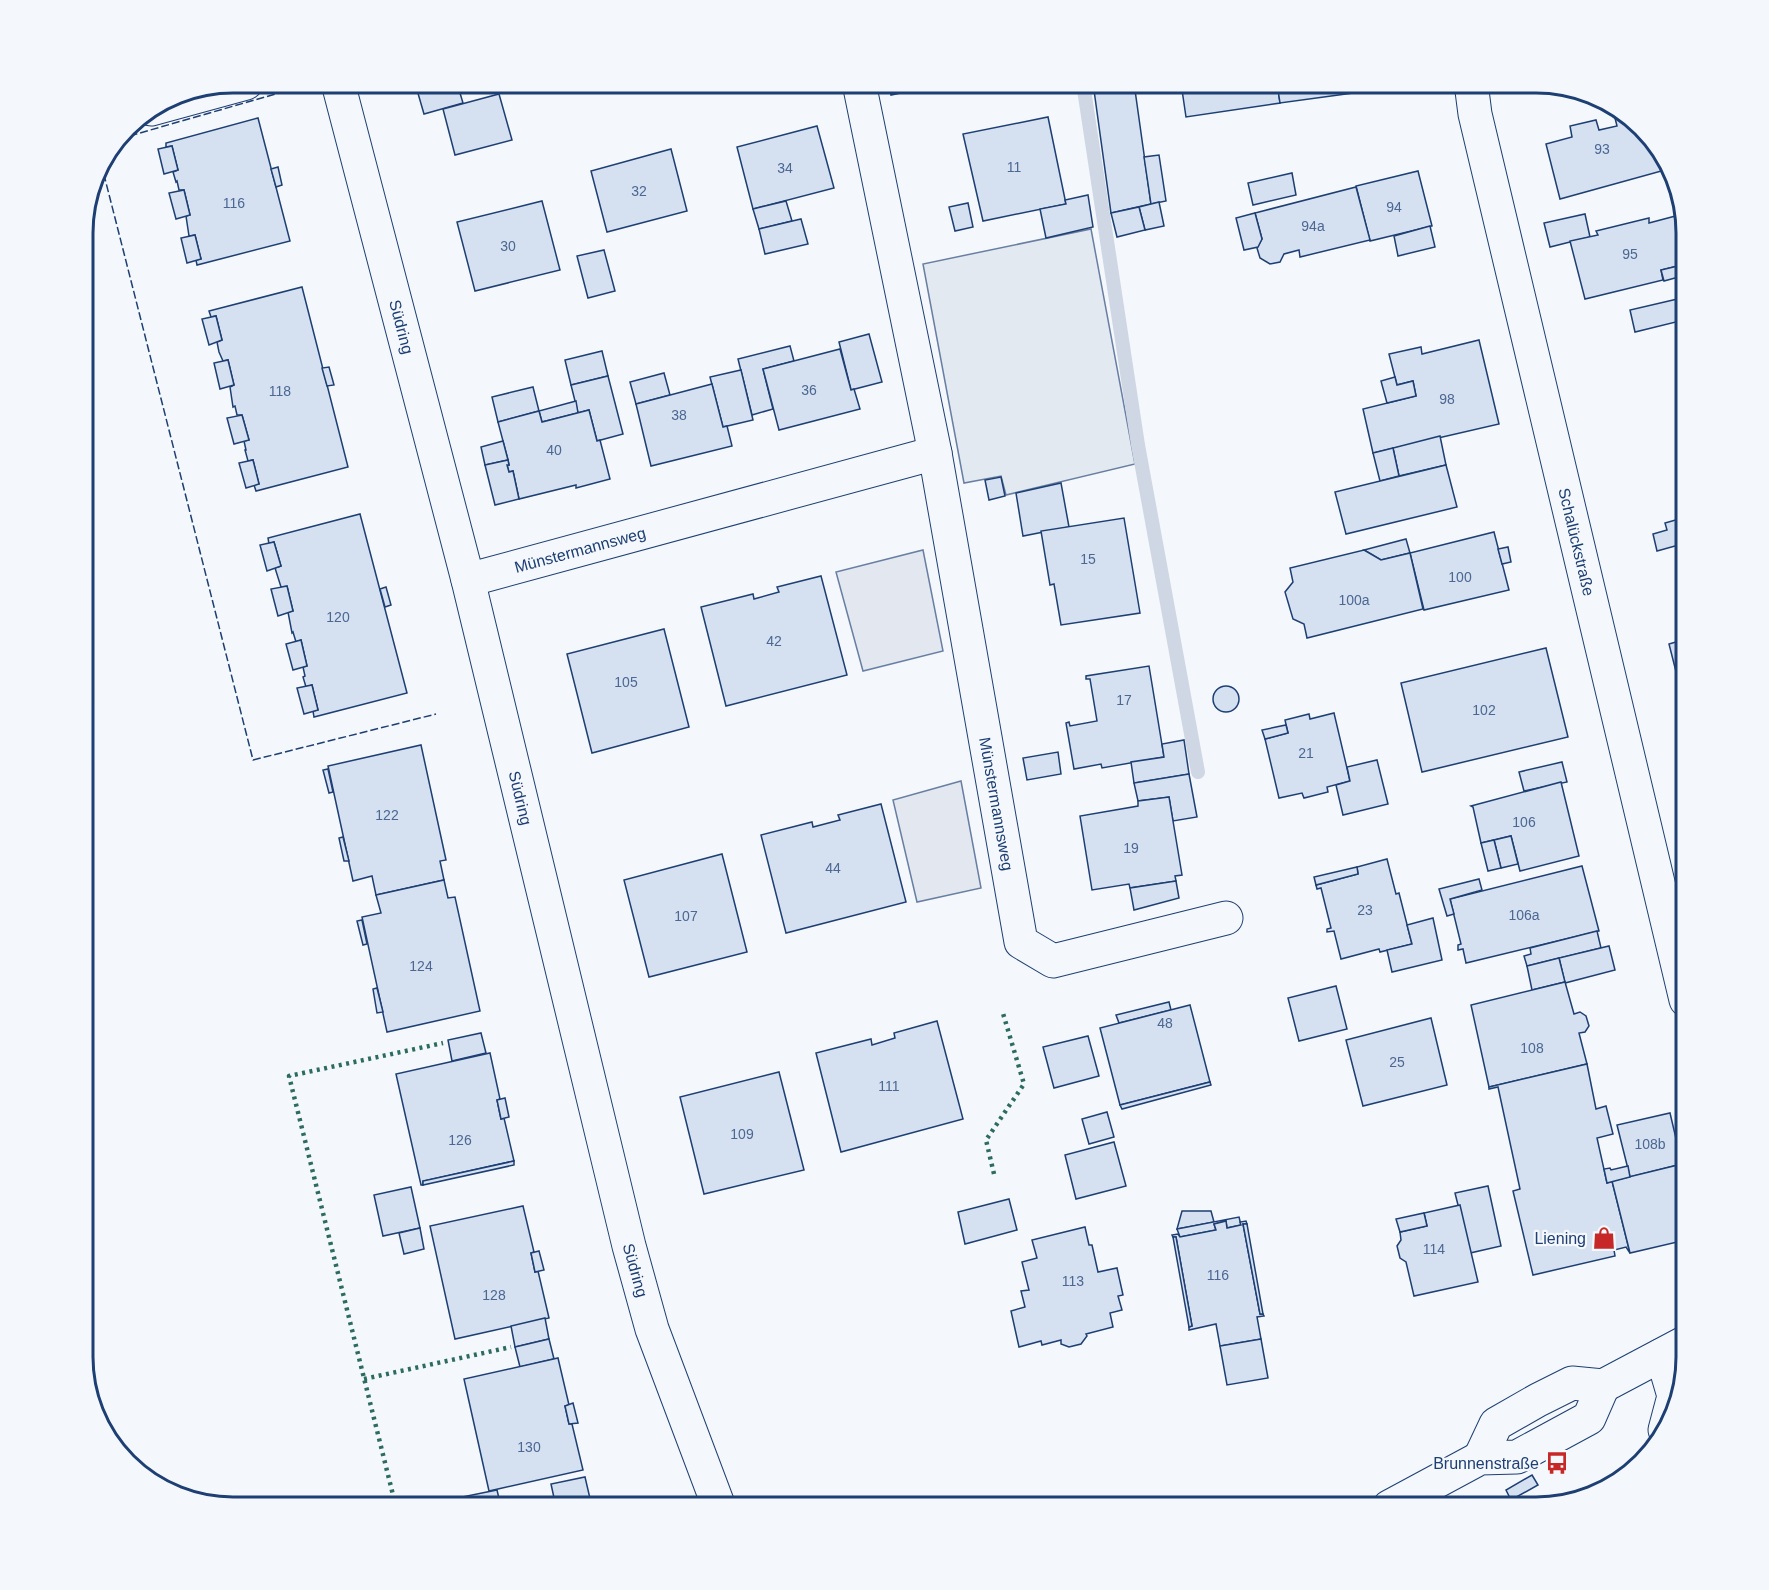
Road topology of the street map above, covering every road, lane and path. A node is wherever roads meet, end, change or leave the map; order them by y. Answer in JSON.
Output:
{"nodes":[{"id":1,"x":341,"y":93,"type":"edge"},
{"id":2,"x":861,"y":93,"type":"edge"},
{"id":3,"x":1473,"y":93,"type":"edge"},
{"id":4,"x":935,"y":453,"type":"junction"},
{"id":5,"x":468,"y":580,"type":"junction"},
{"id":6,"x":1226,"y":918,"type":"dead end"},
{"id":7,"x":1676,"y":958,"type":"edge"},
{"id":8,"x":1674,"y":1349,"type":"edge"},
{"id":9,"x":1674,"y":1380,"type":"edge"},
{"id":10,"x":715,"y":1497,"type":"edge"},
{"id":11,"x":1409,"y":1497,"type":"edge"}],
"edges":[{"from":1,"to":5,"type":"street","name":"Südring"},
{"from":2,"to":4,"type":"street","name":"Münstermannsweg"},
{"from":3,"to":7,"type":"street","name":"Schalückstraße"},
{"from":4,"to":5,"type":"street","name":"Münstermannsweg"},
{"from":4,"to":6,"type":"street","name":"Münstermannsweg"},
{"from":5,"to":10,"type":"street","name":"Südring"},
{"from":8,"to":9,"type":"street"},
{"from":8,"to":11,"type":"street"}]}
